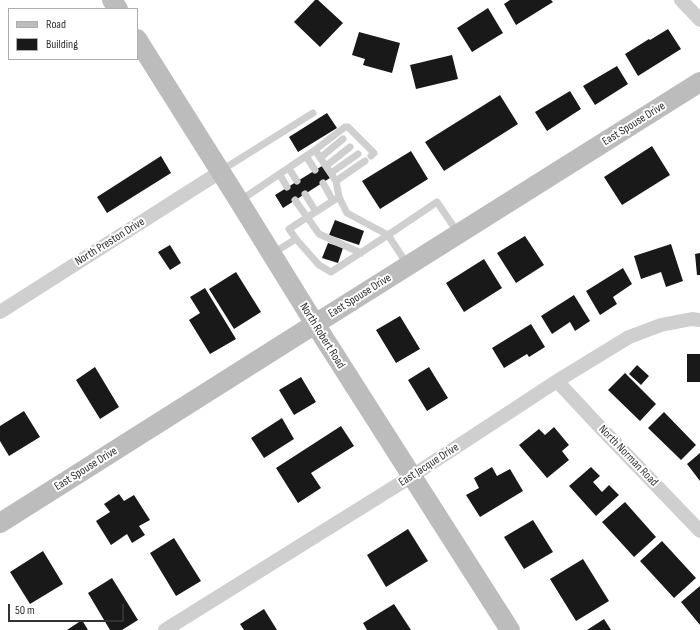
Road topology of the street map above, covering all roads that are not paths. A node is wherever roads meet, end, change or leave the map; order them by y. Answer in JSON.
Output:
{"nodes":[{"id":1,"x":680,"y":0,"type":"edge"},
{"id":2,"x":700,"y":20,"type":"edge"},
{"id":3,"x":138,"y":42,"type":"edge"},
{"id":4,"x":700,"y":82,"type":"edge"},
{"id":5,"x":313,"y":113,"type":"dead end"},
{"id":6,"x":343,"y":139,"type":"dead end"},
{"id":7,"x":350,"y":147,"type":"dead end"},
{"id":8,"x":315,"y":150,"type":"junction"},
{"id":9,"x":363,"y":150,"type":"junction"},
{"id":10,"x":306,"y":156,"type":"junction"},
{"id":11,"x":320,"y":158,"type":"junction"},
{"id":12,"x":326,"y":166,"type":"junction"},
{"id":13,"x":289,"y":168,"type":"junction"},
{"id":14,"x":315,"y":170,"type":"dead end"},
{"id":15,"x":220,"y":172,"type":"junction"},
{"id":16,"x":331,"y":173,"type":"junction"},
{"id":17,"x":280,"y":175,"type":"junction"},
{"id":18,"x":297,"y":181,"type":"dead end"},
{"id":19,"x":336,"y":181,"type":"junction"},
{"id":20,"x":323,"y":183,"type":"dead end"},
{"id":21,"x":287,"y":187,"type":"dead end"},
{"id":22,"x":305,"y":194,"type":"dead end"},
{"id":23,"x":336,"y":199,"type":"junction"},
{"id":24,"x":295,"y":200,"type":"dead end"},
{"id":25,"x":239,"y":201,"type":"junction"},
{"id":26,"x":316,"y":212,"type":"junction"},
{"id":27,"x":307,"y":218,"type":"junction"},
{"id":28,"x":459,"y":234,"type":"junction"},
{"id":29,"x":388,"y":235,"type":"junction"},
{"id":30,"x":296,"y":239,"type":"junction"},
{"id":31,"x":361,"y":253,"type":"junction"},
{"id":32,"x":271,"y":254,"type":"junction"},
{"id":33,"x":409,"y":266,"type":"junction"},
{"id":34,"x":0,"y":312,"type":"edge"},
{"id":35,"x":700,"y":320,"type":"edge"},
{"id":36,"x":315,"y":324,"type":"junction"},
{"id":37,"x":557,"y":381,"type":"junction"},
{"id":38,"x":412,"y":476,"type":"junction"},
{"id":39,"x":0,"y":523,"type":"edge"},
{"id":40,"x":700,"y":531,"type":"edge"},
{"id":41,"x":507,"y":629,"type":"edge"},
{"id":42,"x":165,"y":630,"type":"edge"}],
"edges":[{"from":1,"to":2,"type":"street"},
{"from":3,"to":15,"type":"main road","name":"North Robert Road"},
{"from":4,"to":28,"type":"main road","name":"East Spouse Drive"},
{"from":5,"to":15,"type":"lane"},
{"from":6,"to":11,"type":"lane"},
{"from":7,"to":12,"type":"lane"},
{"from":8,"to":9,"type":"lane"},
{"from":8,"to":10,"type":"lane"},
{"from":8,"to":11,"type":"lane"},
{"from":9,"to":16,"type":"lane"},
{"from":9,"to":19,"type":"lane"},
{"from":10,"to":13,"type":"lane"},
{"from":10,"to":14,"type":"lane"},
{"from":11,"to":12,"type":"lane"},
{"from":12,"to":16,"type":"lane"},
{"from":13,"to":17,"type":"lane"},
{"from":13,"to":18,"type":"lane"},
{"from":15,"to":25,"type":"main road","name":"North Robert Road"},
{"from":15,"to":34,"type":"street","name":"North Preston Drive"},
{"from":16,"to":19,"type":"lane"},
{"from":17,"to":21,"type":"lane"},
{"from":17,"to":25,"type":"lane"},
{"from":19,"to":23,"type":"lane"},
{"from":20,"to":23,"type":"lane"},
{"from":22,"to":26,"type":"lane"},
{"from":23,"to":26,"type":"lane"},
{"from":23,"to":29,"type":"lane"},
{"from":24,"to":27,"type":"lane"},
{"from":25,"to":32,"type":"main road","name":"North Robert Road"},
{"from":26,"to":27,"type":"lane"},
{"from":27,"to":30,"type":"lane"},
{"from":27,"to":31,"type":"lane"},
{"from":28,"to":29,"type":"lane"},
{"from":28,"to":33,"type":"main road","name":"East Spouse Drive"},
{"from":29,"to":31,"type":"lane"},
{"from":29,"to":33,"type":"lane"},
{"from":30,"to":31,"type":"lane"},
{"from":30,"to":32,"type":"lane"},
{"from":32,"to":36,"type":"main road","name":"North Robert Road"},
{"from":33,"to":36,"type":"main road","name":"East Spouse Drive"},
{"from":35,"to":37,"type":"street","name":"East Jacque Drive"},
{"from":36,"to":38,"type":"main road","name":"North Robert Road"},
{"from":36,"to":39,"type":"main road","name":"East Spouse Drive"},
{"from":37,"to":38,"type":"street","name":"East Jacque Drive"},
{"from":37,"to":40,"type":"street","name":"North Norman Road"},
{"from":38,"to":41,"type":"main road","name":"North Robert Road"},
{"from":38,"to":42,"type":"street","name":"East Jacque Drive"}]}
